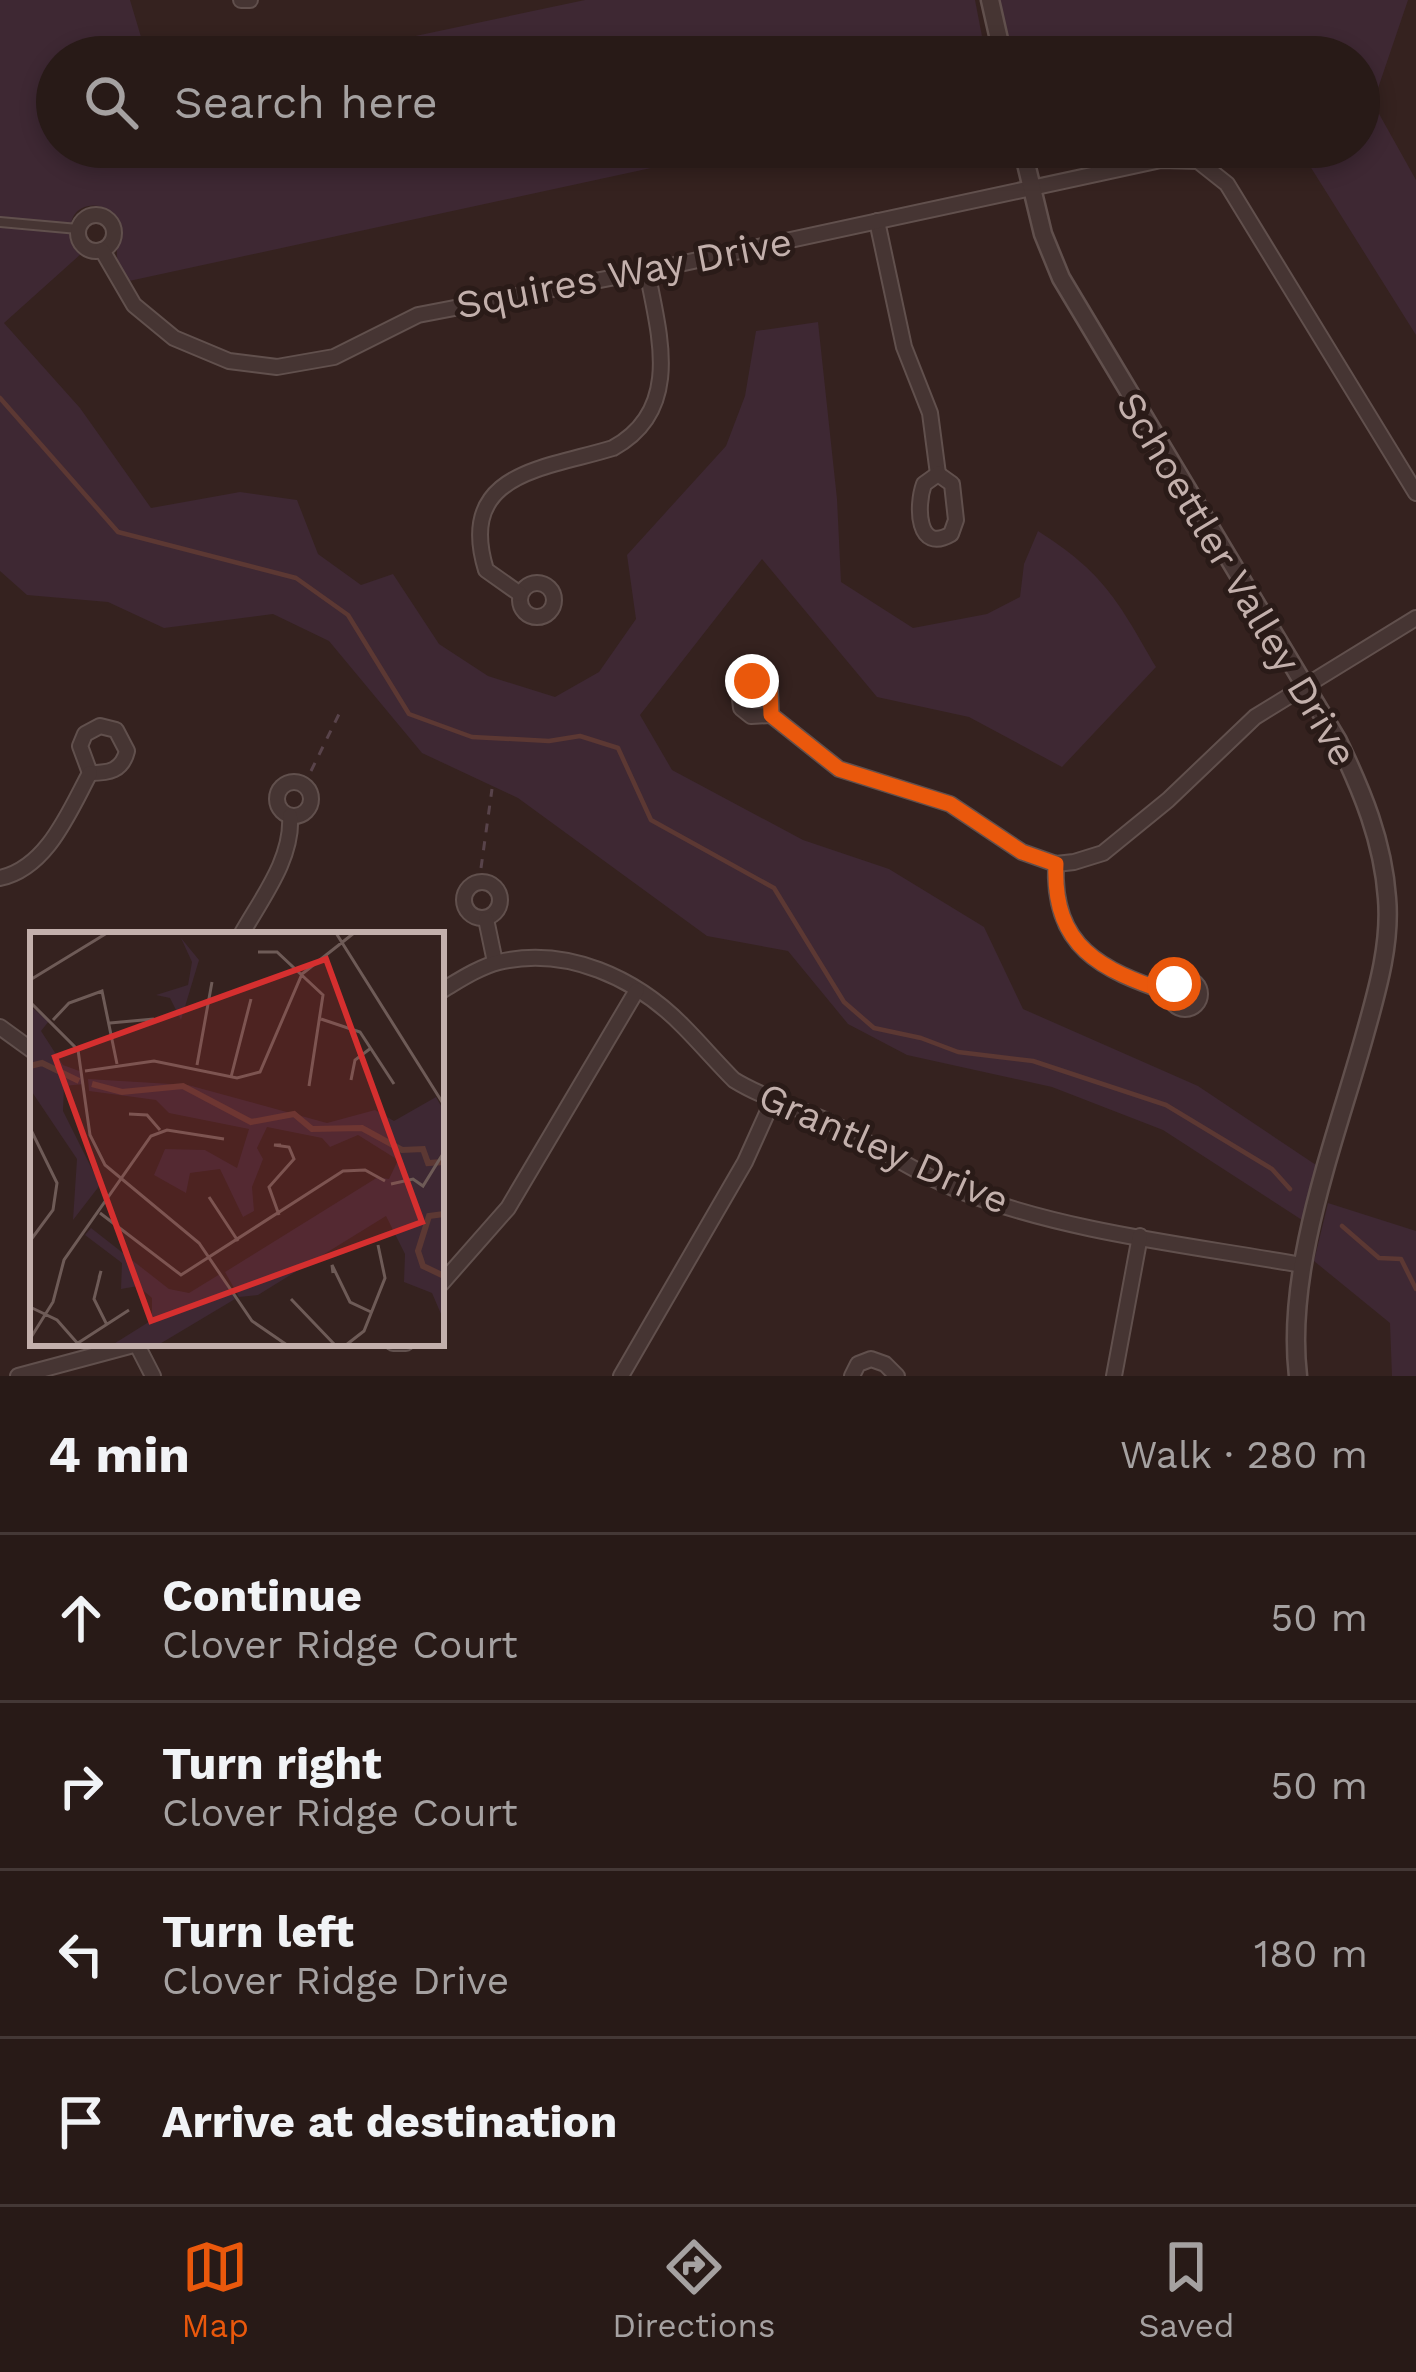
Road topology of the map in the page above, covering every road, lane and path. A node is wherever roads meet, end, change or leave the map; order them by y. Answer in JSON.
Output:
{"nodes":[{"id":1,"x":241,"y":0,"type":"edge"},
{"id":2,"x":250,"y":0,"type":"edge"},
{"id":3,"x":990,"y":0,"type":"edge"},
{"id":4,"x":998,"y":36,"type":"edge"},
{"id":5,"x":1026,"y":168,"type":"edge"},
{"id":6,"x":1122,"y":168,"type":"edge"},
{"id":7,"x":1207,"y":168,"type":"edge"},
{"id":8,"x":1030,"y":187,"type":"junction"},
{"id":9,"x":878,"y":221,"type":"junction"},
{"id":10,"x":0,"y":223,"type":"edge"},
{"id":11,"x":78,"y":229,"type":"junction"},
{"id":12,"x":102,"y":250,"type":"junction"},
{"id":13,"x":647,"y":271,"type":"junction"},
{"id":14,"x":938,"y":474,"type":"dead end"},
{"id":15,"x":1416,"y":493,"type":"edge"},
{"id":16,"x":520,"y":594,"type":"dead end"},
{"id":17,"x":1416,"y":618,"type":"edge"},
{"id":18,"x":1305,"y":686,"type":"junction"},
{"id":19,"x":342,"y":708,"type":"dead end"},
{"id":20,"x":771,"y":715,"type":"dead end"},
{"id":21,"x":311,"y":771,"type":"dead end"},
{"id":22,"x":90,"y":773,"type":"dead end"},
{"id":23,"x":492,"y":789,"type":"dead end"},
{"id":24,"x":290,"y":816,"type":"dead end"},
{"id":25,"x":1056,"y":864,"type":"junction"},
{"id":26,"x":481,"y":868,"type":"dead end"},
{"id":27,"x":0,"y":878,"type":"edge"},
{"id":28,"x":486,"y":920,"type":"dead end"},
{"id":29,"x":243,"y":932,"type":"edge"},
{"id":30,"x":496,"y":962,"type":"junction"},
{"id":31,"x":444,"y":989,"type":"edge"},
{"id":32,"x":637,"y":990,"type":"junction"},
{"id":33,"x":1170,"y":993,"type":"dead end"},
{"id":34,"x":0,"y":1027,"type":"edge"},
{"id":35,"x":30,"y":1049,"type":"edge"},
{"id":36,"x":772,"y":1102,"type":"junction"},
{"id":37,"x":1140,"y":1236,"type":"junction"},
{"id":38,"x":1302,"y":1265,"type":"junction"},
{"id":39,"x":444,"y":1281,"type":"edge"},
{"id":40,"x":131,"y":1346,"type":"edge"},
{"id":41,"x":139,"y":1346,"type":"edge"},
{"id":42,"x":19,"y":1376,"type":"edge"},
{"id":43,"x":153,"y":1376,"type":"edge"},
{"id":44,"x":621,"y":1376,"type":"edge"},
{"id":45,"x":852,"y":1376,"type":"edge"},
{"id":46,"x":897,"y":1376,"type":"edge"},
{"id":47,"x":1114,"y":1376,"type":"edge"},
{"id":48,"x":1298,"y":1376,"type":"edge"}],
"edges":[{"from":1,"to":2,"type":"street"},
{"from":3,"to":4,"type":"street"},
{"from":5,"to":8,"type":"street","name":"Schoettler Valley Drive"},
{"from":6,"to":8,"type":"street","name":"Squires Way Drive"},
{"from":7,"to":15,"type":"street","name":"Squires Way Drive"},
{"from":8,"to":9,"type":"street","name":"Squires Way Drive"},
{"from":8,"to":18,"type":"street","name":"Schoettler Valley Drive"},
{"from":9,"to":13,"type":"street","name":"Squires Way Drive"},
{"from":9,"to":14,"type":"street"},
{"from":10,"to":11,"type":"lane"},
{"from":11,"to":12,"type":"street","name":"Squires Way Drive"},
{"from":11,"to":12,"type":"street","name":"Squires Way Drive"},
{"from":12,"to":13,"type":"street","name":"Squires Way Drive"},
{"from":13,"to":16,"type":"street"},
{"from":17,"to":18,"type":"street"},
{"from":18,"to":25,"type":"street"},
{"from":18,"to":38,"type":"street","name":"Schoettler Valley Drive"},
{"from":19,"to":21,"type":"path"},
{"from":20,"to":25,"type":"street"},
{"from":22,"to":27,"type":"street"},
{"from":23,"to":26,"type":"path"},
{"from":24,"to":29,"type":"street"},
{"from":25,"to":33,"type":"street"},
{"from":28,"to":30,"type":"street"},
{"from":30,"to":31,"type":"street","name":"Grantley Drive"},
{"from":30,"to":32,"type":"street","name":"Grantley Drive"},
{"from":32,"to":36,"type":"street","name":"Grantley Drive"},
{"from":32,"to":39,"type":"street"},
{"from":34,"to":35,"type":"street"},
{"from":36,"to":37,"type":"street","name":"Grantley Drive"},
{"from":36,"to":44,"type":"street"},
{"from":37,"to":38,"type":"street","name":"Grantley Drive"},
{"from":37,"to":47,"type":"street"},
{"from":38,"to":48,"type":"street","name":"Schoettler Valley Drive"},
{"from":40,"to":42,"type":"street"},
{"from":41,"to":43,"type":"street"},
{"from":45,"to":46,"type":"street"}]}
